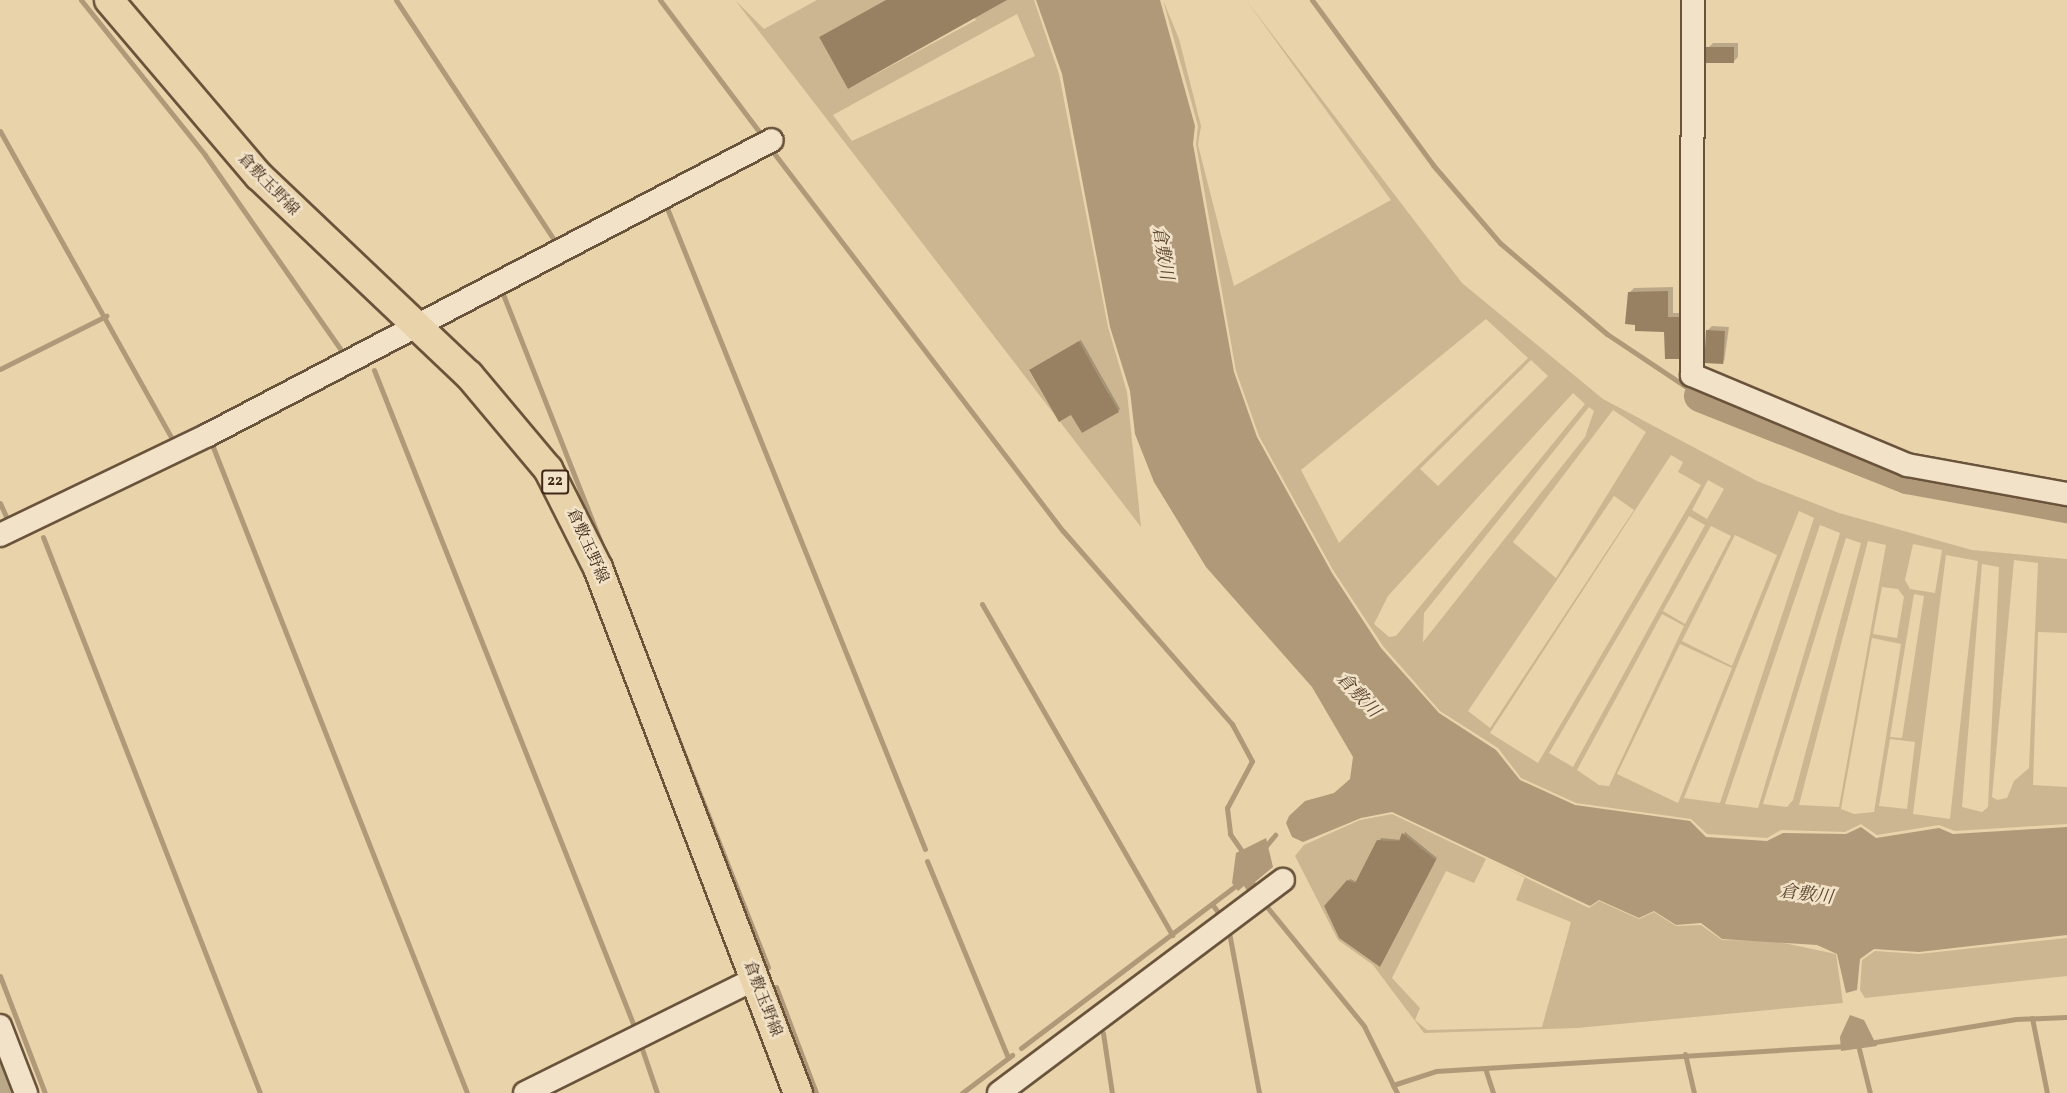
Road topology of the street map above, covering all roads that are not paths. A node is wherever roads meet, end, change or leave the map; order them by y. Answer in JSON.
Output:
{"nodes":[{"id":1,"x":109,"y":0,"type":"edge"},
{"id":2,"x":1693,"y":0,"type":"edge"},
{"id":3,"x":767,"y":143,"type":"dead end"},
{"id":4,"x":415,"y":325,"type":"junction"},
{"id":5,"x":2067,"y":494,"type":"edge"},
{"id":6,"x":0,"y":535,"type":"edge"},
{"id":7,"x":1268,"y":892,"type":"dead end"},
{"id":8,"x":755,"y":979,"type":"junction"},
{"id":9,"x":0,"y":1026,"type":"edge"},
{"id":10,"x":26,"y":1093,"type":"edge"},
{"id":11,"x":525,"y":1093,"type":"edge"},
{"id":12,"x":798,"y":1093,"type":"edge"},
{"id":13,"x":999,"y":1093,"type":"edge"}],
"edges":[{"from":1,"to":4,"type":"main road","name":"倉敷玉野線","number":"22"},
{"from":2,"to":5,"type":"street"},
{"from":3,"to":4,"type":"street"},
{"from":4,"to":6,"type":"street"},
{"from":4,"to":8,"type":"main road","name":"倉敷玉野線","number":"22"},
{"from":7,"to":13,"type":"street"},
{"from":8,"to":11,"type":"street"},
{"from":8,"to":12,"type":"main road","name":"倉敷玉野線","number":"22"},
{"from":9,"to":10,"type":"street"}]}
